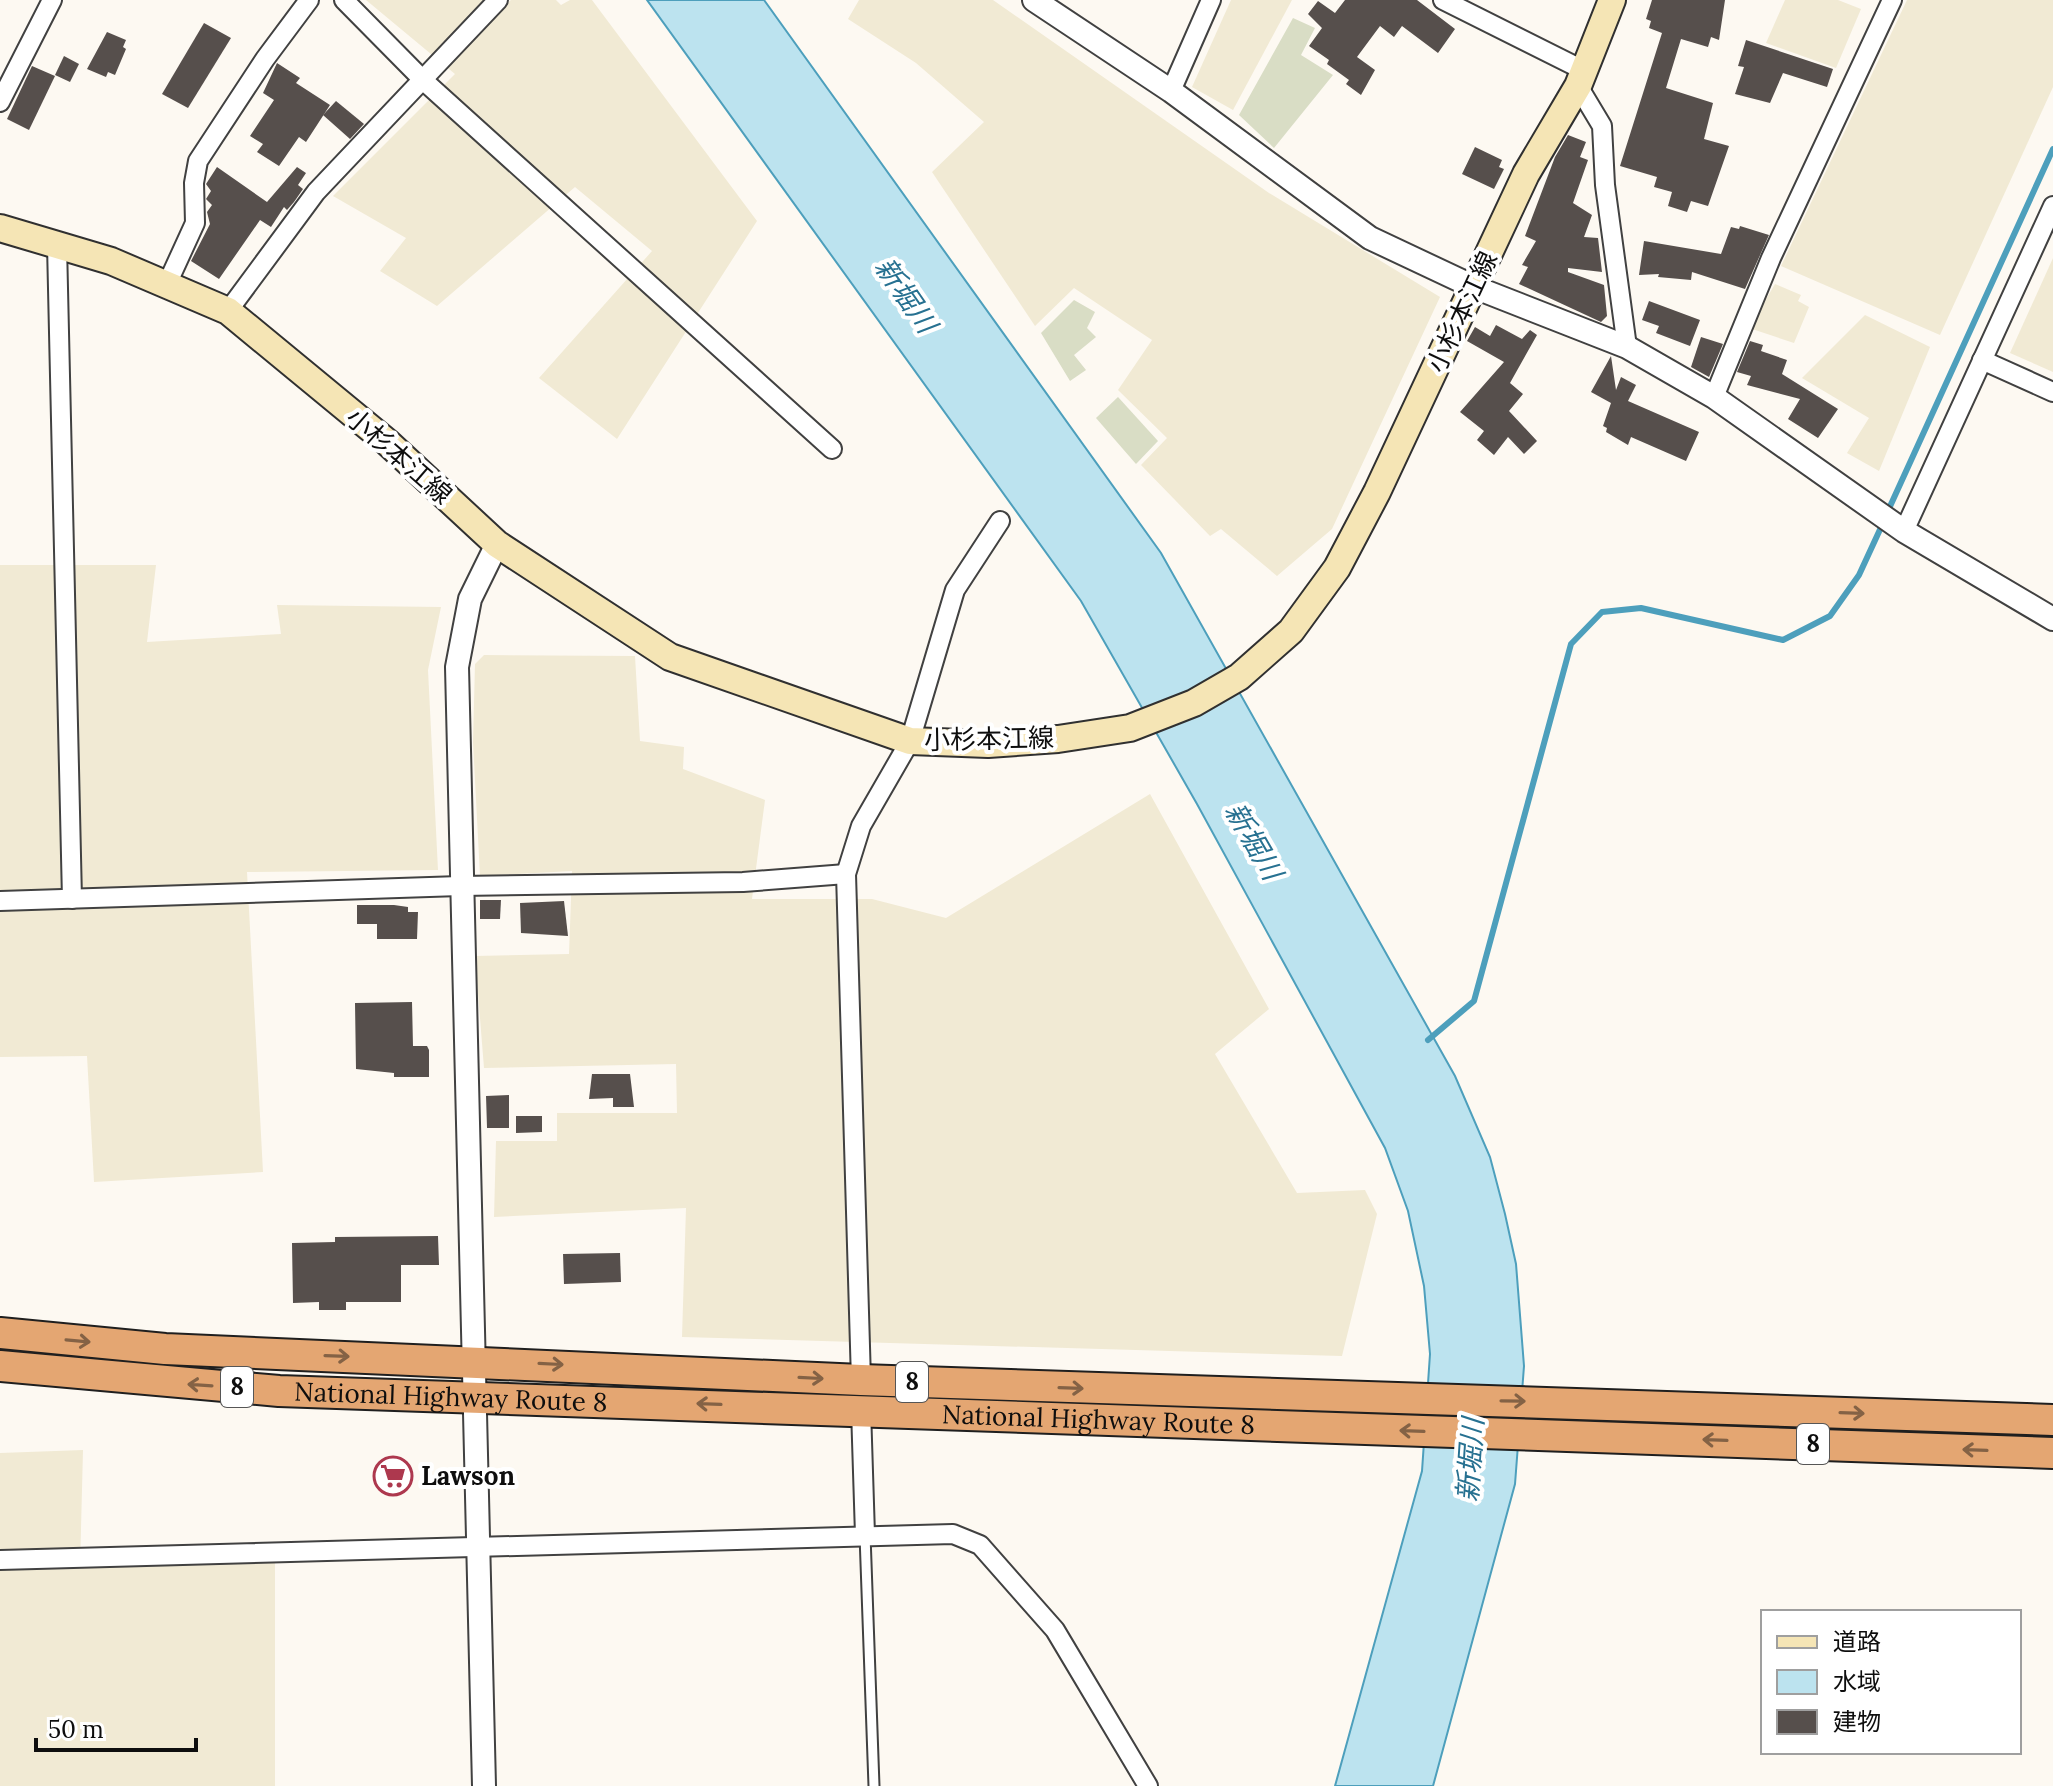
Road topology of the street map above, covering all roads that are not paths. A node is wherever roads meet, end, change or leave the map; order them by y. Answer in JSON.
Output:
{"nodes":[{"id":1,"x":52,"y":0,"type":"edge"},
{"id":2,"x":309,"y":0,"type":"edge"},
{"id":3,"x":344,"y":0,"type":"edge"},
{"id":4,"x":498,"y":0,"type":"edge"},
{"id":5,"x":1034,"y":0,"type":"edge"},
{"id":6,"x":1211,"y":0,"type":"edge"},
{"id":7,"x":1443,"y":0,"type":"edge"},
{"id":8,"x":1612,"y":0,"type":"edge"},
{"id":9,"x":1892,"y":0,"type":"edge"},
{"id":10,"x":1582,"y":79,"type":"junction"},
{"id":11,"x":424,"y":81,"type":"junction"},
{"id":12,"x":1171,"y":91,"type":"junction"},
{"id":13,"x":0,"y":102,"type":"edge"},
{"id":14,"x":2053,"y":206,"type":"edge"},
{"id":15,"x":0,"y":228,"type":"edge"},
{"id":16,"x":57,"y":245,"type":"junction"},
{"id":17,"x":168,"y":282,"type":"junction"},
{"id":18,"x":1474,"y":287,"type":"junction"},
{"id":19,"x":228,"y":311,"type":"junction"},
{"id":20,"x":1627,"y":347,"type":"junction"},
{"id":21,"x":1982,"y":360,"type":"junction"},
{"id":22,"x":2053,"y":392,"type":"edge"},
{"id":23,"x":1714,"y":397,"type":"junction"},
{"id":24,"x":832,"y":449,"type":"dead end"},
{"id":25,"x":1000,"y":521,"type":"dead end"},
{"id":26,"x":1904,"y":531,"type":"junction"},
{"id":27,"x":497,"y":544,"type":"junction"},
{"id":28,"x":2053,"y":619,"type":"edge"},
{"id":29,"x":910,"y":741,"type":"junction"},
{"id":30,"x":846,"y":874,"type":"junction"},
{"id":31,"x":460,"y":886,"type":"junction"},
{"id":32,"x":72,"y":899,"type":"junction"},
{"id":33,"x":0,"y":901,"type":"edge"},
{"id":34,"x":0,"y":1333,"type":"edge"},
{"id":35,"x":474,"y":1362,"type":"junction"},
{"id":36,"x":0,"y":1366,"type":"edge"},
{"id":37,"x":861,"y":1395,"type":"junction"},
{"id":38,"x":474,"y":1397,"type":"junction"},
{"id":39,"x":2053,"y":1420,"type":"edge"},
{"id":40,"x":2053,"y":1453,"type":"edge"},
{"id":41,"x":865,"y":1535,"type":"junction"},
{"id":42,"x":476,"y":1546,"type":"junction"},
{"id":43,"x":0,"y":1560,"type":"edge"},
{"id":44,"x":484,"y":1786,"type":"edge"},
{"id":45,"x":874,"y":1786,"type":"edge"},
{"id":46,"x":1148,"y":1786,"type":"edge"}],
"edges":[{"from":1,"to":13,"type":"street"},
{"from":2,"to":17,"type":"street"},
{"from":3,"to":11,"type":"street"},
{"from":4,"to":11,"type":"street"},
{"from":5,"to":12,"type":"street"},
{"from":6,"to":12,"type":"street"},
{"from":7,"to":10,"type":"street"},
{"from":8,"to":10,"type":"main road","name":"小杉本江線"},
{"from":9,"to":23,"type":"street"},
{"from":10,"to":18,"type":"main road","name":"小杉本江線"},
{"from":10,"to":20,"type":"street"},
{"from":11,"to":19,"type":"street"},
{"from":11,"to":24,"type":"street"},
{"from":12,"to":18,"type":"street"},
{"from":14,"to":21,"type":"street"},
{"from":15,"to":16,"type":"main road","name":"小杉本江線"},
{"from":16,"to":17,"type":"main road","name":"小杉本江線"},
{"from":16,"to":32,"type":"street"},
{"from":17,"to":19,"type":"main road","name":"小杉本江線"},
{"from":18,"to":20,"type":"street"},
{"from":18,"to":29,"type":"main road","name":"小杉本江線"},
{"from":19,"to":27,"type":"main road","name":"小杉本江線"},
{"from":20,"to":23,"type":"street"},
{"from":21,"to":22,"type":"street"},
{"from":21,"to":26,"type":"street"},
{"from":23,"to":26,"type":"street"},
{"from":25,"to":29,"type":"street"},
{"from":26,"to":28,"type":"street"},
{"from":27,"to":29,"type":"main road","name":"小杉本江線"},
{"from":27,"to":31,"type":"street"},
{"from":29,"to":30,"type":"street"},
{"from":30,"to":31,"type":"street"},
{"from":30,"to":37,"type":"street"},
{"from":31,"to":32,"type":"street"},
{"from":31,"to":35,"type":"street"},
{"from":32,"to":33,"type":"street"},
{"from":34,"to":35,"type":"highway","name":"National Highway Route 8","number":"8","one_way":true},
{"from":35,"to":37,"type":"highway","name":"National Highway Route 8","number":"8","one_way":true},
{"from":35,"to":38,"type":"street"},
{"from":38,"to":36,"type":"highway","name":"National Highway Route 8","number":"8","one_way":true},
{"from":37,"to":38,"type":"highway","name":"National Highway Route 8","number":"8","one_way":true},
{"from":37,"to":39,"type":"highway","name":"National Highway Route 8","number":"8","one_way":true},
{"from":40,"to":37,"type":"highway","name":"National Highway Route 8","number":"8","one_way":true},
{"from":37,"to":41,"type":"street"},
{"from":38,"to":42,"type":"street"},
{"from":41,"to":42,"type":"street"},
{"from":41,"to":45,"type":"lane"},
{"from":41,"to":46,"type":"street"},
{"from":42,"to":43,"type":"street"},
{"from":42,"to":44,"type":"street"}]}
